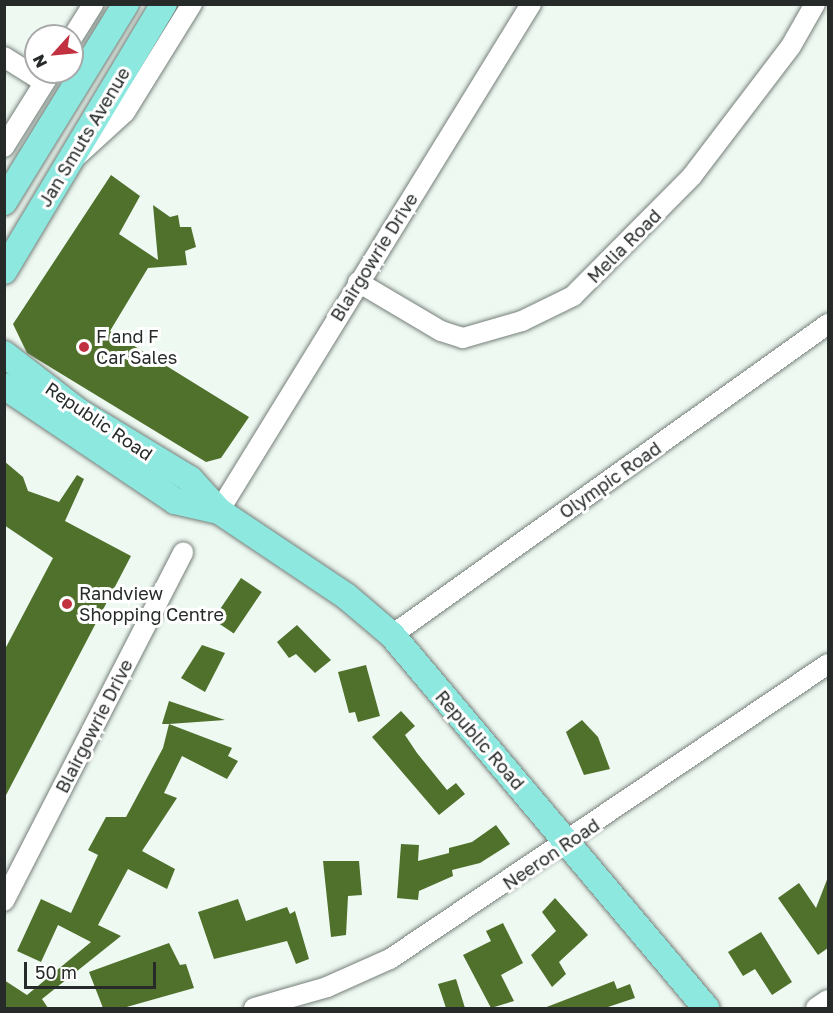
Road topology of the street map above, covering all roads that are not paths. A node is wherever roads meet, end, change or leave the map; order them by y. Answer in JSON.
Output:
{"nodes":[{"id":1,"x":93,"y":4,"type":"edge"},
{"id":2,"x":126,"y":4,"type":"edge"},
{"id":3,"x":164,"y":4,"type":"edge"},
{"id":4,"x":192,"y":4,"type":"edge"},
{"id":5,"x":531,"y":4,"type":"edge"},
{"id":6,"x":815,"y":4,"type":"edge"},
{"id":7,"x":81,"y":24,"type":"edge"},
{"id":8,"x":4,"y":57,"type":"edge"},
{"id":9,"x":24,"y":66,"type":"edge"},
{"id":10,"x":43,"y":84,"type":"edge"},
{"id":11,"x":4,"y":147,"type":"edge"},
{"id":12,"x":65,"y":166,"type":"junction"},
{"id":13,"x":4,"y":202,"type":"edge"},
{"id":14,"x":4,"y":271,"type":"edge"},
{"id":15,"x":358,"y":282,"type":"junction"},
{"id":16,"x":828,"y":324,"type":"edge"},
{"id":17,"x":4,"y":354,"type":"edge"},
{"id":18,"x":4,"y":386,"type":"edge"},
{"id":19,"x":219,"y":511,"type":"junction"},
{"id":20,"x":183,"y":552,"type":"dead end"},
{"id":21,"x":392,"y":635,"type":"junction"},
{"id":22,"x":828,"y":664,"type":"edge"},
{"id":23,"x":569,"y":843,"type":"junction"},
{"id":24,"x":4,"y":901,"type":"edge"},
{"id":25,"x":828,"y":1000,"type":"edge"},
{"id":26,"x":254,"y":1008,"type":"edge"},
{"id":27,"x":706,"y":1008,"type":"edge"},
{"id":28,"x":816,"y":1008,"type":"edge"}],
"edges":[{"from":1,"to":7,"type":"street"},
{"from":2,"to":13,"type":"main road","name":"Jan Smuts Avenue"},
{"from":3,"to":12,"type":"main road","name":"Jan Smuts Avenue"},
{"from":4,"to":12,"type":"street"},
{"from":5,"to":15,"type":"street","name":"Blairgowrie Drive"},
{"from":6,"to":15,"type":"street","name":"Melia Road"},
{"from":8,"to":9,"type":"street"},
{"from":10,"to":11,"type":"street"},
{"from":12,"to":14,"type":"main road","name":"Jan Smuts Avenue"},
{"from":15,"to":19,"type":"street","name":"Blairgowrie Drive"},
{"from":16,"to":21,"type":"street","name":"Olympic Road"},
{"from":17,"to":19,"type":"main road","name":"Republic Road"},
{"from":18,"to":19,"type":"main road","name":"Republic Road"},
{"from":19,"to":21,"type":"main road","name":"Republic Road"},
{"from":20,"to":24,"type":"street","name":"Blairgowrie Drive"},
{"from":21,"to":23,"type":"main road","name":"Republic Road"},
{"from":22,"to":23,"type":"street","name":"Neeron Road"},
{"from":23,"to":26,"type":"street","name":"Neeron Road"},
{"from":23,"to":27,"type":"main road","name":"Republic Road"},
{"from":25,"to":28,"type":"street"}]}
